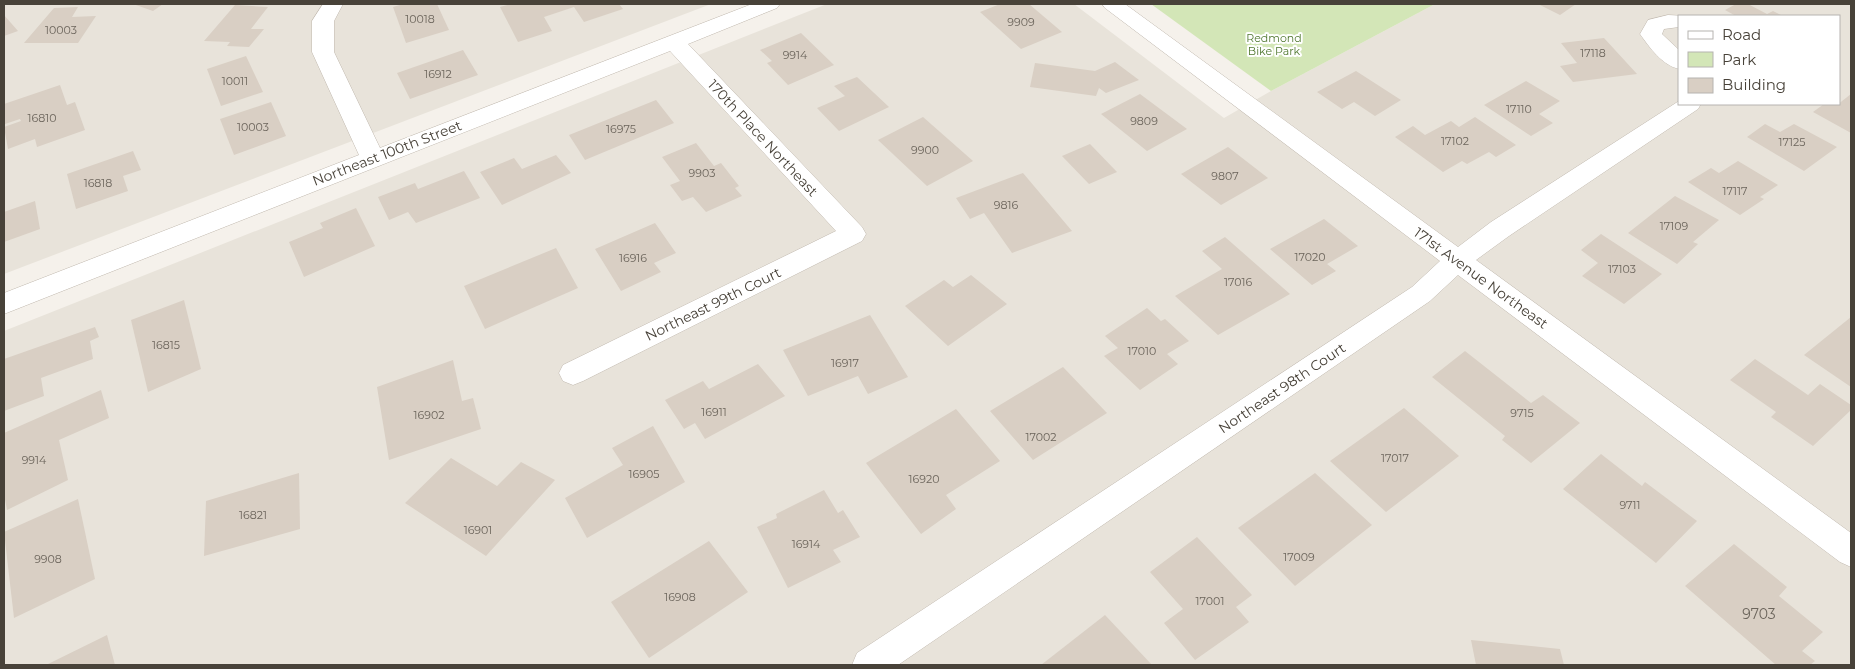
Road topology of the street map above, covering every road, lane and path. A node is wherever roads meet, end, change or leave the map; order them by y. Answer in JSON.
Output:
{"nodes":[{"id":1,"x":333,"y":4,"type":"edge"},
{"id":2,"x":770,"y":4,"type":"edge"},
{"id":3,"x":1112,"y":4,"type":"edge"},
{"id":4,"x":1678,"y":21,"type":"edge"},
{"id":5,"x":673,"y":41,"type":"junction"},
{"id":6,"x":1678,"y":61,"type":"edge"},
{"id":7,"x":1688,"y":105,"type":"edge"},
{"id":8,"x":373,"y":159,"type":"junction"},
{"id":9,"x":852,"y":234,"type":"joint"},
{"id":10,"x":1458,"y":260,"type":"junction"},
{"id":11,"x":4,"y":304,"type":"edge"},
{"id":12,"x":573,"y":373,"type":"dead end"},
{"id":13,"x":1851,"y":552,"type":"edge"},
{"id":14,"x":869,"y":665,"type":"edge"}],
"edges":[{"from":1,"to":8,"type":"street"},
{"from":2,"to":5,"type":"street","name":"Northeast 100th Street"},
{"from":3,"to":10,"type":"street","name":"171st Avenue Northeast"},
{"from":4,"to":6,"type":"street"},
{"from":5,"to":8,"type":"street","name":"Northeast 100th Street"},
{"from":5,"to":9,"type":"street","name":"170th Place Northeast"},
{"from":7,"to":10,"type":"street","name":"Northeast 98th Court"},
{"from":8,"to":11,"type":"street","name":"Northeast 100th Street"},
{"from":9,"to":12,"type":"street","name":"Northeast 99th Court"},
{"from":10,"to":13,"type":"street","name":"171st Avenue Northeast"},
{"from":10,"to":14,"type":"street","name":"Northeast 98th Court"}]}
